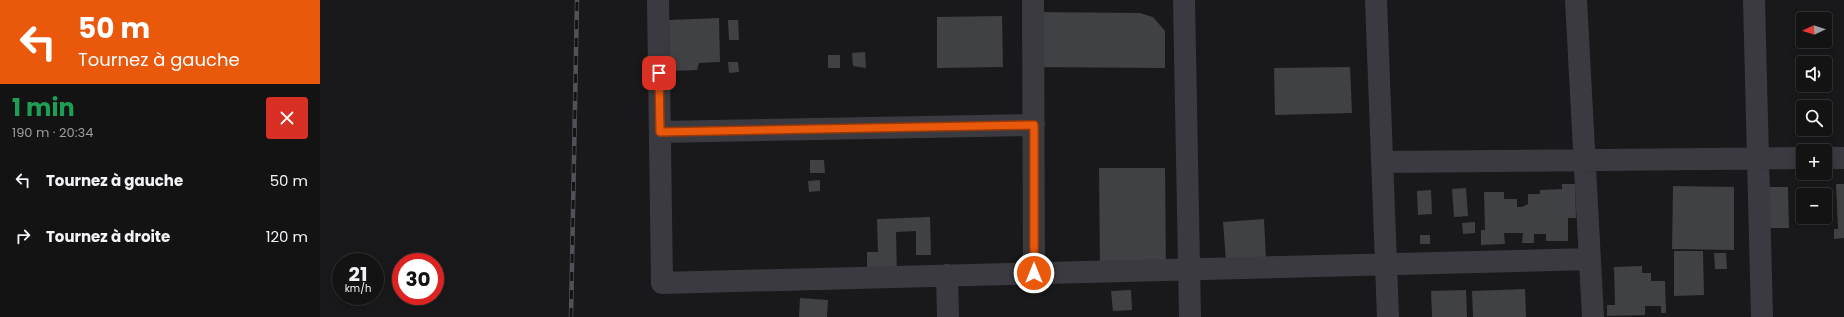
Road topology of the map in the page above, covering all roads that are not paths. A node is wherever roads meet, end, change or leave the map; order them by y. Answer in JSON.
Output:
{"nodes":[{"id":1,"x":658,"y":0,"type":"edge"},
{"id":2,"x":1033,"y":0,"type":"edge"},
{"id":3,"x":1184,"y":0,"type":"edge"},
{"id":4,"x":1376,"y":0,"type":"edge"},
{"id":5,"x":1576,"y":0,"type":"edge"},
{"id":6,"x":1754,"y":0,"type":"edge"},
{"id":7,"x":1034,"y":125,"type":"junction"},
{"id":8,"x":660,"y":132,"type":"junction"},
{"id":9,"x":1796,"y":158,"type":"edge"},
{"id":10,"x":1832,"y":158,"type":"edge"},
{"id":11,"x":1844,"y":158,"type":"edge"},
{"id":12,"x":1758,"y":159,"type":"junction"},
{"id":13,"x":1584,"y":160,"type":"junction"},
{"id":14,"x":1382,"y":162,"type":"junction"},
{"id":15,"x":1590,"y":259,"type":"junction"},
{"id":16,"x":1386,"y":265,"type":"junction"},
{"id":17,"x":1189,"y":270,"type":"junction"},
{"id":18,"x":1034,"y":273,"type":"junction"},
{"id":19,"x":947,"y":275,"type":"junction"},
{"id":20,"x":948,"y":317,"type":"edge"},
{"id":21,"x":1190,"y":317,"type":"edge"},
{"id":22,"x":1388,"y":317,"type":"edge"},
{"id":23,"x":1593,"y":317,"type":"edge"},
{"id":24,"x":1762,"y":317,"type":"edge"}],
"edges":[{"from":1,"to":8,"type":"street"},
{"from":2,"to":7,"type":"street"},
{"from":3,"to":17,"type":"street"},
{"from":4,"to":14,"type":"street"},
{"from":5,"to":13,"type":"street"},
{"from":6,"to":12,"type":"street"},
{"from":7,"to":8,"type":"street"},
{"from":7,"to":18,"type":"street"},
{"from":8,"to":19,"type":"street"},
{"from":9,"to":12,"type":"street"},
{"from":10,"to":11,"type":"street"},
{"from":12,"to":13,"type":"street"},
{"from":12,"to":24,"type":"street"},
{"from":13,"to":14,"type":"street"},
{"from":13,"to":15,"type":"street"},
{"from":14,"to":16,"type":"street"},
{"from":15,"to":16,"type":"street"},
{"from":15,"to":23,"type":"street"},
{"from":16,"to":17,"type":"street"},
{"from":16,"to":22,"type":"street"},
{"from":17,"to":18,"type":"street"},
{"from":17,"to":21,"type":"street"},
{"from":18,"to":19,"type":"street"},
{"from":19,"to":20,"type":"street"}]}
